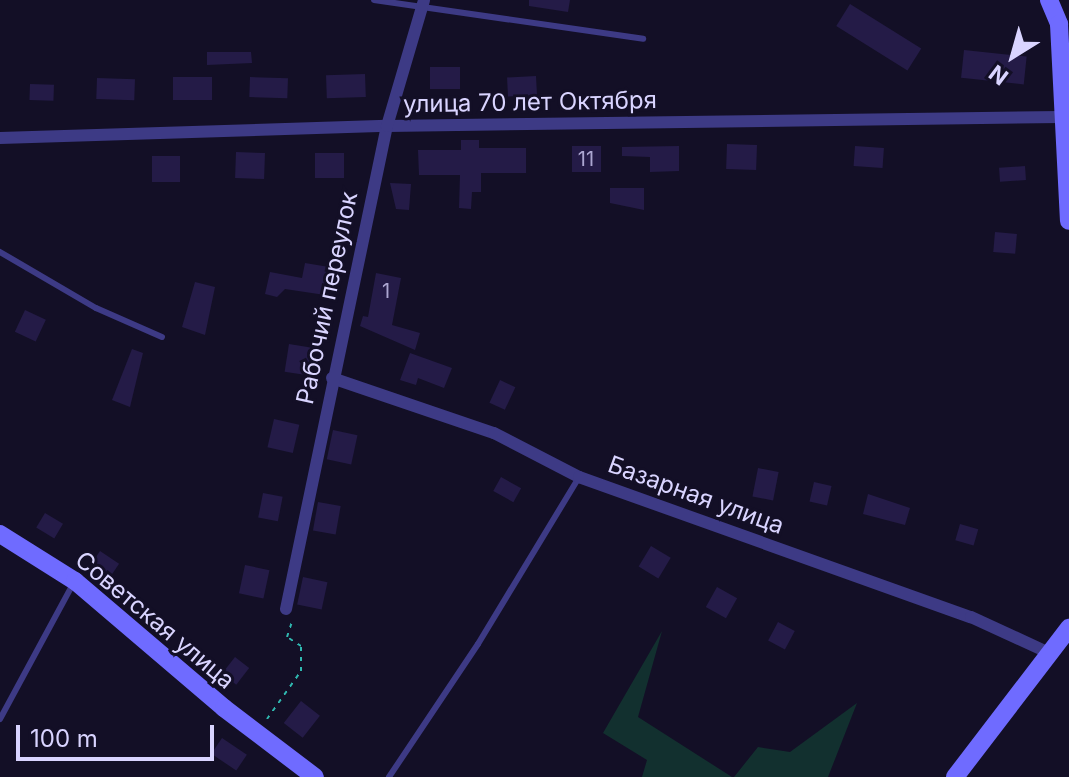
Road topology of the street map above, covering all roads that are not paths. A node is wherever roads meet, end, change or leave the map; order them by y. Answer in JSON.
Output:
{"nodes":[{"id":1,"x":374,"y":0,"type":"edge"},
{"id":2,"x":1049,"y":0,"type":"edge"},
{"id":3,"x":423,"y":3,"type":"edge"},
{"id":4,"x":643,"y":39,"type":"dead end"},
{"id":5,"x":1061,"y":117,"type":"junction"},
{"id":6,"x":387,"y":126,"type":"junction"},
{"id":7,"x":0,"y":138,"type":"edge"},
{"id":8,"x":1069,"y":221,"type":"edge"},
{"id":9,"x":0,"y":252,"type":"edge"},
{"id":10,"x":162,"y":337,"type":"dead end"},
{"id":11,"x":332,"y":378,"type":"junction"},
{"id":12,"x":579,"y":477,"type":"junction"},
{"id":13,"x":0,"y":534,"type":"edge"},
{"id":14,"x":75,"y":581,"type":"junction"},
{"id":15,"x":286,"y":609,"type":"road end"},
{"id":16,"x":1069,"y":628,"type":"edge"},
{"id":17,"x":1047,"y":652,"type":"junction"},
{"id":18,"x":0,"y":719,"type":"edge"},
{"id":19,"x":315,"y":777,"type":"edge"},
{"id":20,"x":389,"y":777,"type":"edge"},
{"id":21,"x":955,"y":777,"type":"edge"}],
"edges":[{"from":1,"to":3,"type":"lane"},
{"from":2,"to":5,"type":"street"},
{"from":3,"to":4,"type":"lane"},
{"from":3,"to":6,"type":"street","name":"Рабочий переулок"},
{"from":5,"to":6,"type":"street","name":"улица 70 лет Октября"},
{"from":5,"to":8,"type":"street"},
{"from":6,"to":7,"type":"street","name":"улица 70 лет Октября"},
{"from":6,"to":11,"type":"street","name":"Рабочий переулок"},
{"from":9,"to":10,"type":"lane"},
{"from":11,"to":12,"type":"street","name":"Базарная улица"},
{"from":11,"to":15,"type":"street","name":"Рабочий переулок"},
{"from":12,"to":17,"type":"street","name":"Базарная улица"},
{"from":12,"to":20,"type":"lane"},
{"from":13,"to":14,"type":"street","name":"Советская улица"},
{"from":14,"to":18,"type":"lane"},
{"from":14,"to":19,"type":"street","name":"Советская улица"},
{"from":16,"to":17,"type":"street"},
{"from":17,"to":21,"type":"street"}]}
